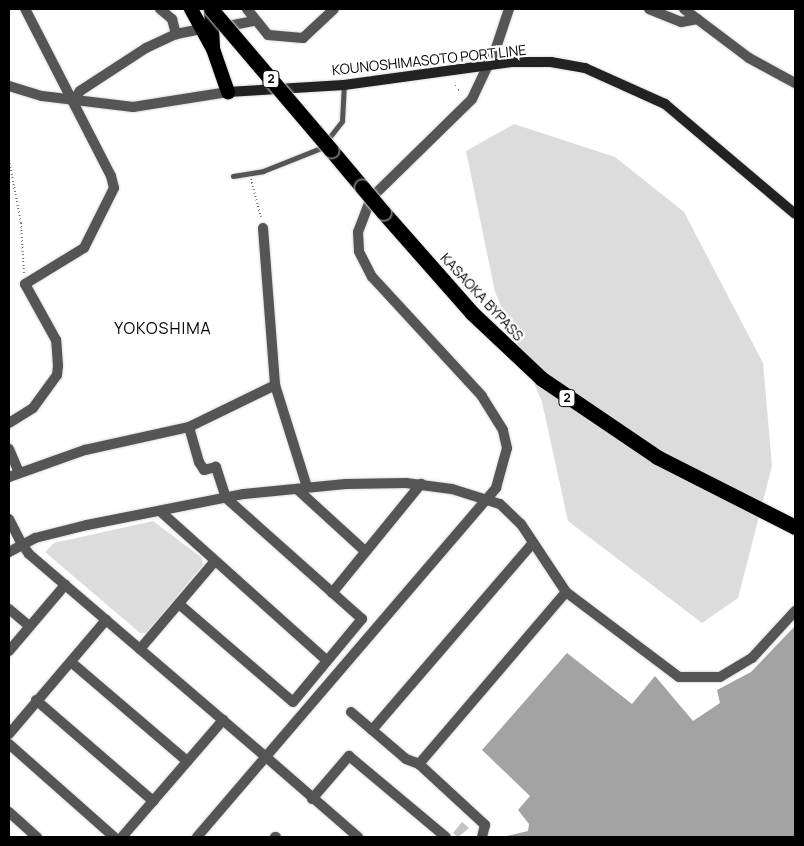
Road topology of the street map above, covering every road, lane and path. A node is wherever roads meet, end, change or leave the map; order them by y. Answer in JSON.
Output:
{"nodes":[{"id":1,"x":25,"y":9,"type":"edge"},
{"id":2,"x":160,"y":9,"type":"edge"},
{"id":3,"x":191,"y":9,"type":"edge"},
{"id":4,"x":211,"y":9,"type":"edge"},
{"id":5,"x":247,"y":9,"type":"edge"},
{"id":6,"x":334,"y":9,"type":"edge"},
{"id":7,"x":509,"y":9,"type":"edge"},
{"id":8,"x":649,"y":9,"type":"edge"},
{"id":9,"x":684,"y":9,"type":"edge"},
{"id":10,"x":698,"y":19,"type":"junction"},
{"id":11,"x":254,"y":21,"type":"junction"},
{"id":12,"x":206,"y":29,"type":"junction"},
{"id":13,"x":176,"y":34,"type":"junction"},
{"id":14,"x":486,"y":67,"type":"junction"},
{"id":15,"x":795,"y":83,"type":"edge"},
{"id":16,"x":344,"y":84,"type":"junction"},
{"id":17,"x":9,"y":86,"type":"edge"},
{"id":18,"x":228,"y":92,"type":"junction"},
{"id":19,"x":73,"y":100,"type":"junction"},
{"id":20,"x":9,"y":160,"type":"edge"},
{"id":21,"x":250,"y":175,"type":"junction"},
{"id":22,"x":233,"y":176,"type":"dead end"},
{"id":23,"x":795,"y":214,"type":"edge"},
{"id":24,"x":263,"y":228,"type":"joint"},
{"id":25,"x":25,"y":284,"type":"junction"},
{"id":26,"x":275,"y":385,"type":"junction"},
{"id":27,"x":9,"y":423,"type":"edge"},
{"id":28,"x":190,"y":428,"type":"junction"},
{"id":29,"x":9,"y":449,"type":"edge"},
{"id":30,"x":18,"y":472,"type":"junction"},
{"id":31,"x":9,"y":477,"type":"edge"},
{"id":32,"x":421,"y":484,"type":"junction"},
{"id":33,"x":302,"y":488,"type":"junction"},
{"id":34,"x":226,"y":498,"type":"junction"},
{"id":35,"x":489,"y":499,"type":"junction"},
{"id":36,"x":160,"y":511,"type":"junction"},
{"id":37,"x":9,"y":519,"type":"edge"},
{"id":38,"x":795,"y":526,"type":"edge"},
{"id":39,"x":533,"y":542,"type":"junction"},
{"id":40,"x":22,"y":544,"type":"junction"},
{"id":41,"x":9,"y":552,"type":"edge"},
{"id":42,"x":366,"y":552,"type":"junction"},
{"id":43,"x":214,"y":562,"type":"junction"},
{"id":44,"x":65,"y":585,"type":"junction"},
{"id":45,"x":566,"y":592,"type":"junction"},
{"id":46,"x":332,"y":593,"type":"junction"},
{"id":47,"x":179,"y":604,"type":"junction"},
{"id":48,"x":9,"y":609,"type":"edge"},
{"id":49,"x":795,"y":611,"type":"edge"},
{"id":50,"x":106,"y":620,"type":"junction"},
{"id":51,"x":29,"y":626,"type":"junction"},
{"id":52,"x":140,"y":648,"type":"junction"},
{"id":53,"x":9,"y":651,"type":"edge"},
{"id":54,"x":327,"y":661,"type":"junction"},
{"id":55,"x":72,"y":662,"type":"junction"},
{"id":56,"x":36,"y":700,"type":"junction"},
{"id":57,"x":351,"y":712,"type":"dead end"},
{"id":58,"x":223,"y":720,"type":"junction"},
{"id":59,"x":372,"y":730,"type":"junction"},
{"id":60,"x":9,"y":734,"type":"edge"},
{"id":61,"x":9,"y":744,"type":"edge"},
{"id":62,"x":266,"y":757,"type":"junction"},
{"id":63,"x":187,"y":761,"type":"junction"},
{"id":64,"x":419,"y":764,"type":"junction"},
{"id":65,"x":312,"y":799,"type":"junction"},
{"id":66,"x":153,"y":801,"type":"junction"},
{"id":67,"x":9,"y":812,"type":"edge"},
{"id":68,"x":37,"y":837,"type":"edge"},
{"id":69,"x":114,"y":837,"type":"edge"},
{"id":70,"x":122,"y":837,"type":"edge"},
{"id":71,"x":197,"y":837,"type":"edge"},
{"id":72,"x":358,"y":837,"type":"edge"},
{"id":73,"x":446,"y":837,"type":"edge"},
{"id":74,"x":482,"y":837,"type":"edge"}],
"edges":[{"from":1,"to":19,"type":"street"},
{"from":2,"to":13,"type":"street"},
{"from":3,"to":12,"type":"highway","name":"KASAOKA BYPASS","number":"2"},
{"from":4,"to":12,"type":"highway","name":"KASAOKA BYPASS","number":"2"},
{"from":4,"to":38,"type":"highway","name":"KASAOKA BYPASS","number":"2","bridge":true},
{"from":5,"to":11,"type":"street"},
{"from":6,"to":11,"type":"street"},
{"from":7,"to":14,"type":"street"},
{"from":8,"to":10,"type":"street"},
{"from":9,"to":10,"type":"street"},
{"from":10,"to":15,"type":"street"},
{"from":11,"to":12,"type":"street"},
{"from":12,"to":13,"type":"street"},
{"from":12,"to":18,"type":"highway","name":"KASAOKA BYPASS","number":"2"},
{"from":13,"to":19,"type":"street"},
{"from":14,"to":16,"type":"main road","name":"KOUNOSHIMASOTO PORT LINE"},
{"from":14,"to":23,"type":"main road","name":"KOUNOSHIMASOTO PORT LINE"},
{"from":14,"to":35,"type":"street"},
{"from":16,"to":18,"type":"main road","name":"KOUNOSHIMASOTO PORT LINE"},
{"from":16,"to":21,"type":"lane"},
{"from":17,"to":19,"type":"street"},
{"from":18,"to":19,"type":"street"},
{"from":19,"to":25,"type":"street"},
{"from":20,"to":25,"type":"path"},
{"from":21,"to":22,"type":"lane"},
{"from":21,"to":24,"type":"path"},
{"from":24,"to":26,"type":"street"},
{"from":25,"to":27,"type":"street"},
{"from":26,"to":28,"type":"street"},
{"from":26,"to":33,"type":"street"},
{"from":28,"to":30,"type":"street"},
{"from":28,"to":34,"type":"street"},
{"from":29,"to":30,"type":"street"},
{"from":30,"to":31,"type":"street"},
{"from":32,"to":33,"type":"street"},
{"from":32,"to":35,"type":"street"},
{"from":32,"to":42,"type":"street"},
{"from":33,"to":34,"type":"street"},
{"from":33,"to":42,"type":"street"},
{"from":34,"to":36,"type":"street"},
{"from":34,"to":46,"type":"street"},
{"from":35,"to":39,"type":"street"},
{"from":35,"to":62,"type":"street"},
{"from":36,"to":40,"type":"street"},
{"from":36,"to":43,"type":"street"},
{"from":37,"to":40,"type":"street"},
{"from":39,"to":45,"type":"street"},
{"from":39,"to":59,"type":"street"},
{"from":40,"to":41,"type":"street"},
{"from":40,"to":44,"type":"street"},
{"from":42,"to":46,"type":"street"},
{"from":43,"to":47,"type":"street"},
{"from":43,"to":54,"type":"street"},
{"from":44,"to":50,"type":"street"},
{"from":44,"to":51,"type":"street"},
{"from":45,"to":49,"type":"street"},
{"from":45,"to":64,"type":"street"},
{"from":46,"to":54,"type":"street"},
{"from":47,"to":52,"type":"street"},
{"from":47,"to":54,"type":"street"},
{"from":48,"to":51,"type":"street"},
{"from":50,"to":52,"type":"street"},
{"from":50,"to":55,"type":"street"},
{"from":51,"to":53,"type":"street"},
{"from":52,"to":58,"type":"street"},
{"from":55,"to":56,"type":"street"},
{"from":55,"to":63,"type":"street"},
{"from":56,"to":60,"type":"street"},
{"from":56,"to":66,"type":"street"},
{"from":57,"to":59,"type":"street"},
{"from":58,"to":62,"type":"street"},
{"from":58,"to":63,"type":"street"},
{"from":59,"to":64,"type":"street"},
{"from":61,"to":69,"type":"street"},
{"from":62,"to":65,"type":"street"},
{"from":62,"to":71,"type":"street"},
{"from":63,"to":66,"type":"street"},
{"from":64,"to":74,"type":"street"},
{"from":65,"to":72,"type":"street"},
{"from":65,"to":73,"type":"street"},
{"from":66,"to":70,"type":"street"},
{"from":67,"to":68,"type":"street"}]}
